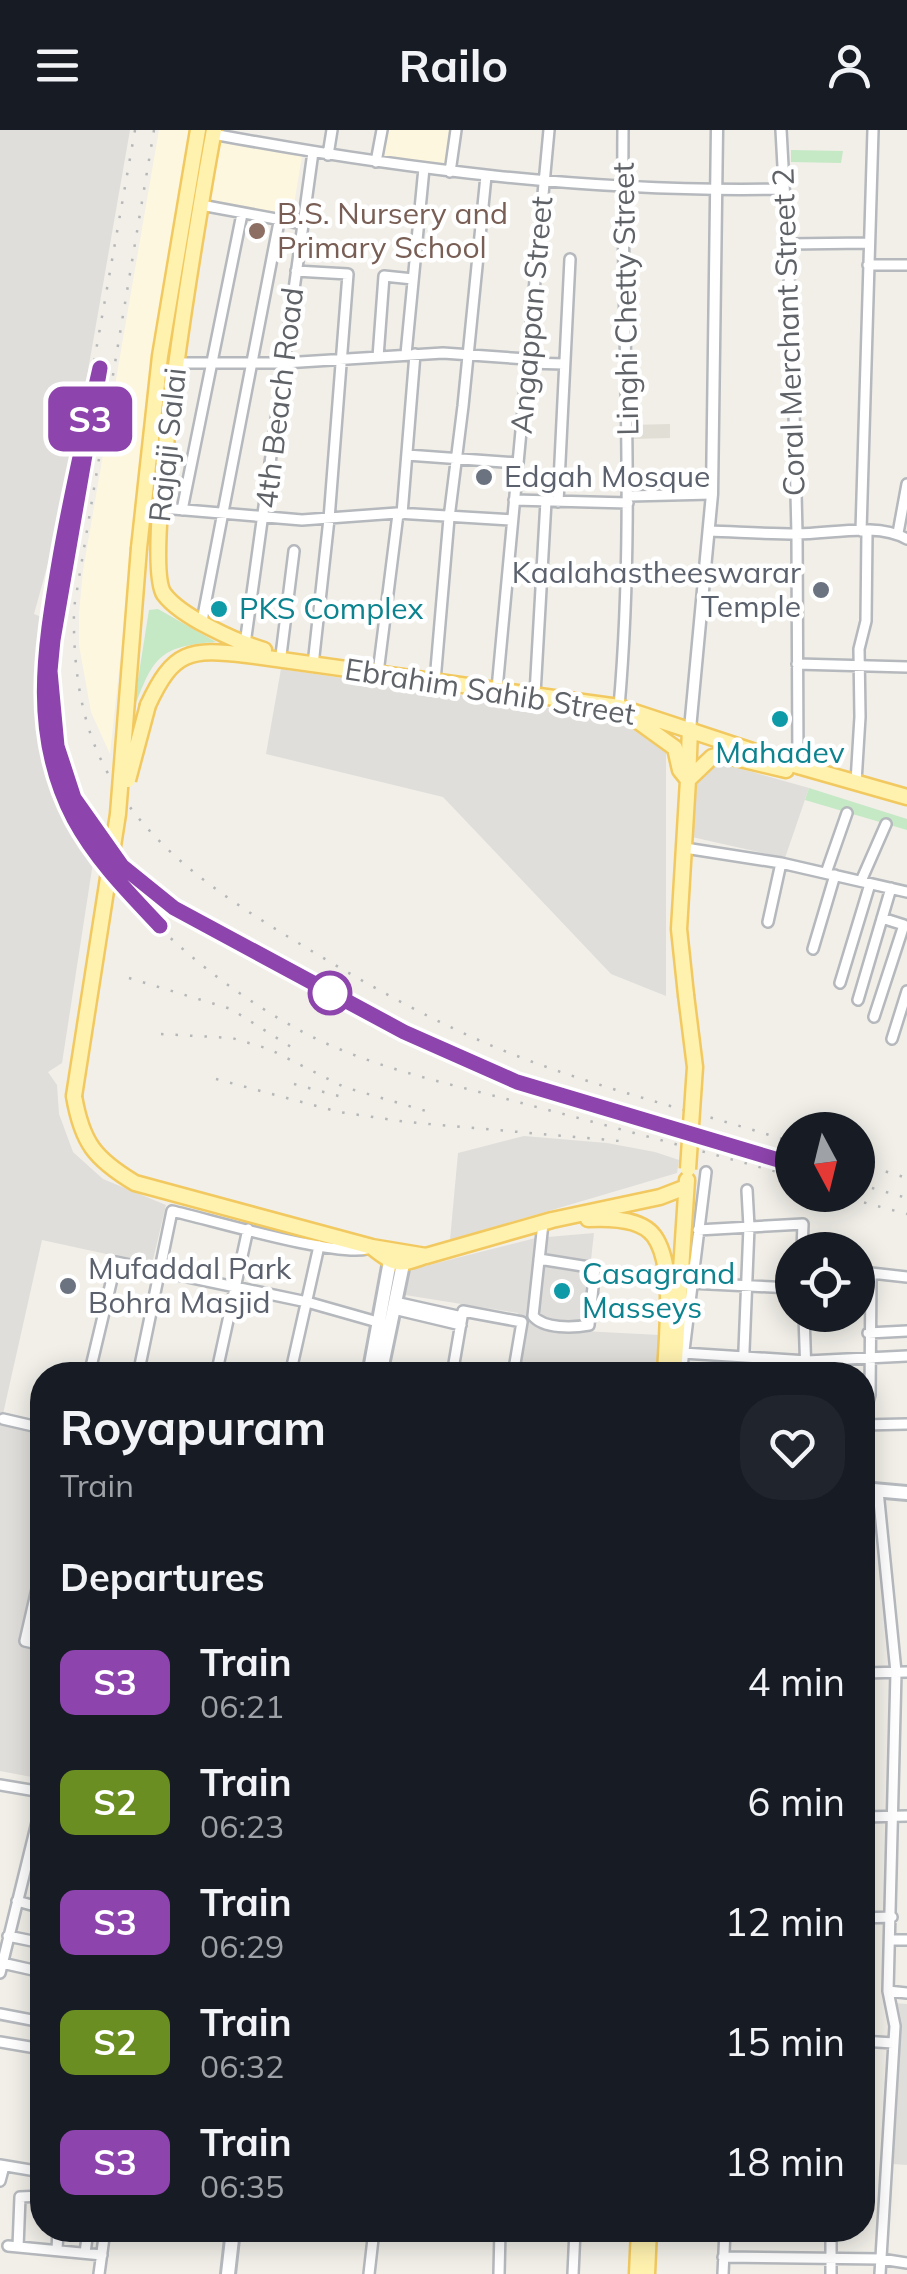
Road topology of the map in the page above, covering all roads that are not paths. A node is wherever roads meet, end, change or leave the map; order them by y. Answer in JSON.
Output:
{"nodes":[{"id":1,"x":332,"y":130,"type":"edge"},
{"id":2,"x":382,"y":130,"type":"edge"},
{"id":3,"x":456,"y":130,"type":"edge"},
{"id":4,"x":549,"y":130,"type":"edge"},
{"id":5,"x":623,"y":130,"type":"edge"},
{"id":6,"x":717,"y":130,"type":"edge"},
{"id":7,"x":781,"y":130,"type":"edge"},
{"id":8,"x":873,"y":130,"type":"edge"},
{"id":9,"x":208,"y":131,"type":"edge"},
{"id":10,"x":313,"y":152,"type":"junction"},
{"id":11,"x":328,"y":155,"type":"junction"},
{"id":12,"x":376,"y":162,"type":"junction"},
{"id":13,"x":424,"y":168,"type":"junction"},
{"id":14,"x":450,"y":172,"type":"junction"},
{"id":15,"x":486,"y":176,"type":"junction"},
{"id":16,"x":544,"y":182,"type":"junction"},
{"id":17,"x":622,"y":185,"type":"junction"},
{"id":18,"x":783,"y":189,"type":"junction"},
{"id":19,"x":716,"y":190,"type":"junction"},
{"id":20,"x":201,"y":205,"type":"junction"},
{"id":21,"x":242,"y":214,"type":"junction"},
{"id":22,"x":280,"y":222,"type":"junction"},
{"id":23,"x":303,"y":224,"type":"junction"},
{"id":24,"x":868,"y":243,"type":"junction"},
{"id":25,"x":788,"y":244,"type":"junction"},
{"id":26,"x":570,"y":259,"type":"dead end"},
{"id":27,"x":868,"y":265,"type":"junction"},
{"id":28,"x":907,"y":265,"type":"edge"},
{"id":29,"x":296,"y":271,"type":"junction"},
{"id":30,"x":414,"y":279,"type":"junction"},
{"id":31,"x":411,"y":354,"type":"junction"},
{"id":32,"x":469,"y":354,"type":"junction"},
{"id":33,"x":378,"y":357,"type":"junction"},
{"id":34,"x":342,"y":360,"type":"junction"},
{"id":35,"x":527,"y":361,"type":"junction"},
{"id":36,"x":175,"y":362,"type":"junction"},
{"id":37,"x":212,"y":363,"type":"junction"},
{"id":38,"x":284,"y":363,"type":"junction"},
{"id":39,"x":250,"y":364,"type":"junction"},
{"id":40,"x":564,"y":364,"type":"junction"},
{"id":41,"x":408,"y":455,"type":"junction"},
{"id":42,"x":456,"y":458,"type":"junction"},
{"id":43,"x":518,"y":463,"type":"junction"},
{"id":44,"x":907,"y":484,"type":"edge"},
{"id":45,"x":712,"y":494,"type":"junction"},
{"id":46,"x":514,"y":500,"type":"junction"},
{"id":47,"x":628,"y":500,"type":"junction"},
{"id":48,"x":546,"y":501,"type":"junction"},
{"id":49,"x":558,"y":502,"type":"junction"},
{"id":50,"x":162,"y":508,"type":"junction"},
{"id":51,"x":182,"y":510,"type":"junction"},
{"id":52,"x":400,"y":514,"type":"junction"},
{"id":53,"x":222,"y":515,"type":"junction"},
{"id":54,"x":264,"y":517,"type":"junction"},
{"id":55,"x":448,"y":518,"type":"junction"},
{"id":56,"x":329,"y":519,"type":"junction"},
{"id":57,"x":512,"y":520,"type":"junction"},
{"id":58,"x":709,"y":531,"type":"junction"},
{"id":59,"x":864,"y":531,"type":"junction"},
{"id":60,"x":797,"y":534,"type":"junction"},
{"id":61,"x":902,"y":536,"type":"edge"},
{"id":62,"x":294,"y":552,"type":"dead end"},
{"id":63,"x":202,"y":621,"type":"junction"},
{"id":64,"x":245,"y":644,"type":"junction"},
{"id":65,"x":282,"y":656,"type":"junction"},
{"id":66,"x":798,"y":664,"type":"junction"},
{"id":67,"x":313,"y":665,"type":"junction"},
{"id":68,"x":859,"y":665,"type":"junction"},
{"id":69,"x":907,"y":667,"type":"edge"},
{"id":70,"x":378,"y":673,"type":"junction"},
{"id":71,"x":435,"y":681,"type":"junction"},
{"id":72,"x":498,"y":689,"type":"junction"},
{"id":73,"x":535,"y":694,"type":"junction"},
{"id":74,"x":620,"y":707,"type":"junction"},
{"id":75,"x":690,"y":729,"type":"junction"},
{"id":76,"x":724,"y":748,"type":"junction"},
{"id":77,"x":798,"y":766,"type":"junction"},
{"id":78,"x":688,"y":780,"type":"junction"},
{"id":79,"x":856,"y":782,"type":"junction"},
{"id":80,"x":907,"y":796,"type":"edge"},
{"id":81,"x":907,"y":805,"type":"edge"},
{"id":82,"x":847,"y":813,"type":"dead end"},
{"id":83,"x":118,"y":814,"type":"junction"},
{"id":84,"x":886,"y":824,"type":"dead end"},
{"id":85,"x":685,"y":848,"type":"junction"},
{"id":86,"x":782,"y":864,"type":"junction"},
{"id":87,"x":830,"y":874,"type":"junction"},
{"id":88,"x":865,"y":882,"type":"junction"},
{"id":89,"x":891,"y":888,"type":"junction"},
{"id":90,"x":907,"y":890,"type":"edge"},
{"id":91,"x":882,"y":918,"type":"junction"},
{"id":92,"x":768,"y":922,"type":"dead end"},
{"id":93,"x":813,"y":949,"type":"dead end"},
{"id":94,"x":840,"y":982,"type":"dead end"},
{"id":95,"x":907,"y":991,"type":"edge"},
{"id":96,"x":858,"y":1000,"type":"dead end"},
{"id":97,"x":874,"y":1018,"type":"dead end"},
{"id":98,"x":892,"y":1039,"type":"dead end"},
{"id":99,"x":706,"y":1172,"type":"dead end"},
{"id":100,"x":686,"y":1188,"type":"junction"},
{"id":101,"x":746,"y":1190,"type":"dead end"},
{"id":102,"x":548,"y":1222,"type":"junction"},
{"id":103,"x":749,"y":1227,"type":"junction"},
{"id":104,"x":248,"y":1229,"type":"junction"},
{"id":105,"x":698,"y":1230,"type":"junction"},
{"id":106,"x":803,"y":1232,"type":"edge"},
{"id":107,"x":320,"y":1246,"type":"junction"},
{"id":108,"x":372,"y":1247,"type":"junction"},
{"id":109,"x":426,"y":1256,"type":"junction"},
{"id":110,"x":539,"y":1259,"type":"junction"},
{"id":111,"x":396,"y":1263,"type":"junction"},
{"id":112,"x":159,"y":1272,"type":"junction"},
{"id":113,"x":875,"y":1272,"type":"edge"},
{"id":114,"x":907,"y":1276,"type":"edge"},
{"id":115,"x":690,"y":1283,"type":"junction"},
{"id":116,"x":746,"y":1286,"type":"junction"},
{"id":117,"x":775,"y":1287,"type":"edge"},
{"id":118,"x":236,"y":1288,"type":"junction"},
{"id":119,"x":307,"y":1302,"type":"junction"},
{"id":120,"x":395,"y":1305,"type":"junction"},
{"id":121,"x":461,"y":1321,"type":"junction"},
{"id":122,"x":381,"y":1323,"type":"junction"},
{"id":123,"x":907,"y":1331,"type":"edge"},
{"id":124,"x":805,"y":1332,"type":"edge"},
{"id":125,"x":868,"y":1333,"type":"joint"},
{"id":126,"x":683,"y":1353,"type":"junction"},
{"id":127,"x":907,"y":1356,"type":"edge"},
{"id":128,"x":743,"y":1358,"type":"junction"},
{"id":129,"x":870,"y":1358,"type":"junction"},
{"id":130,"x":806,"y":1361,"type":"junction"},
{"id":131,"x":92,"y":1362,"type":"edge"},
{"id":132,"x":141,"y":1362,"type":"edge"},
{"id":133,"x":219,"y":1362,"type":"edge"},
{"id":134,"x":293,"y":1362,"type":"edge"},
{"id":135,"x":372,"y":1362,"type":"edge"},
{"id":136,"x":383,"y":1362,"type":"edge"},
{"id":137,"x":454,"y":1362,"type":"edge"},
{"id":138,"x":516,"y":1362,"type":"edge"},
{"id":139,"x":665,"y":1362,"type":"edge"},
{"id":140,"x":678,"y":1362,"type":"edge"},
{"id":141,"x":681,"y":1362,"type":"edge"},
{"id":142,"x":743,"y":1362,"type":"edge"},
{"id":143,"x":870,"y":1362,"type":"edge"},
{"id":144,"x":3,"y":1418,"type":"dead end"},
{"id":145,"x":875,"y":1423,"type":"edge"},
{"id":146,"x":907,"y":1424,"type":"edge"},
{"id":147,"x":30,"y":1425,"type":"edge"},
{"id":148,"x":875,"y":1491,"type":"edge"},
{"id":149,"x":878,"y":1491,"type":"junction"},
{"id":150,"x":907,"y":1493,"type":"edge"},
{"id":151,"x":30,"y":1617,"type":"edge"},
{"id":152,"x":30,"y":1642,"type":"edge"},
{"id":153,"x":875,"y":1672,"type":"edge"},
{"id":154,"x":902,"y":1672,"type":"edge"},
{"id":155,"x":893,"y":1749,"type":"junction"},
{"id":156,"x":907,"y":1749,"type":"edge"},
{"id":157,"x":2,"y":1786,"type":"edge"},
{"id":158,"x":30,"y":1790,"type":"edge"},
{"id":159,"x":0,"y":1798,"type":"edge"},
{"id":160,"x":892,"y":1816,"type":"junction"},
{"id":161,"x":907,"y":1816,"type":"edge"},
{"id":162,"x":875,"y":1817,"type":"edge"},
{"id":163,"x":30,"y":1853,"type":"edge"},
{"id":164,"x":28,"y":1862,"type":"joint"},
{"id":165,"x":907,"y":1885,"type":"edge"},
{"id":166,"x":893,"y":1886,"type":"junction"},
{"id":167,"x":17,"y":1901,"type":"junction"},
{"id":168,"x":30,"y":1905,"type":"edge"},
{"id":169,"x":0,"y":1915,"type":"edge"},
{"id":170,"x":13,"y":1917,"type":"junction"},
{"id":171,"x":892,"y":1917,"type":"junction"},
{"id":172,"x":875,"y":1918,"type":"edge"},
{"id":173,"x":8,"y":1936,"type":"junction"},
{"id":174,"x":891,"y":1940,"type":"junction"},
{"id":175,"x":907,"y":1940,"type":"edge"},
{"id":176,"x":30,"y":1941,"type":"edge"},
{"id":177,"x":1,"y":1968,"type":"edge"},
{"id":178,"x":30,"y":1971,"type":"edge"},
{"id":179,"x":888,"y":1992,"type":"junction"},
{"id":180,"x":907,"y":1994,"type":"edge"},
{"id":181,"x":0,"y":2014,"type":"edge"},
{"id":182,"x":30,"y":2020,"type":"edge"},
{"id":183,"x":0,"y":2042,"type":"edge"},
{"id":184,"x":875,"y":2043,"type":"edge"},
{"id":185,"x":894,"y":2044,"type":"junction"},
{"id":186,"x":30,"y":2047,"type":"edge"},
{"id":187,"x":2,"y":2165,"type":"edge"},
{"id":188,"x":24,"y":2171,"type":"junction"},
{"id":189,"x":30,"y":2171,"type":"edge"},
{"id":190,"x":0,"y":2181,"type":"edge"},
{"id":191,"x":22,"y":2194,"type":"junction"},
{"id":192,"x":30,"y":2195,"type":"edge"},
{"id":193,"x":57,"y":2242,"type":"edge"},
{"id":194,"x":86,"y":2242,"type":"edge"},
{"id":195,"x":103,"y":2242,"type":"edge"},
{"id":196,"x":231,"y":2242,"type":"edge"},
{"id":197,"x":373,"y":2242,"type":"edge"},
{"id":198,"x":500,"y":2242,"type":"edge"},
{"id":199,"x":574,"y":2242,"type":"edge"},
{"id":200,"x":638,"y":2242,"type":"edge"},
{"id":201,"x":648,"y":2242,"type":"edge"},
{"id":202,"x":724,"y":2242,"type":"edge"},
{"id":203,"x":831,"y":2242,"type":"edge"},
{"id":204,"x":57,"y":2250,"type":"junction"},
{"id":205,"x":85,"y":2253,"type":"junction"},
{"id":206,"x":102,"y":2255,"type":"junction"},
{"id":207,"x":723,"y":2257,"type":"junction"},
{"id":208,"x":831,"y":2259,"type":"junction"},
{"id":209,"x":881,"y":2259,"type":"junction"},
{"id":210,"x":907,"y":2263,"type":"edge"},
{"id":211,"x":99,"y":2274,"type":"edge"},
{"id":212,"x":228,"y":2274,"type":"edge"},
{"id":213,"x":369,"y":2274,"type":"edge"},
{"id":214,"x":499,"y":2274,"type":"edge"},
{"id":215,"x":573,"y":2274,"type":"edge"},
{"id":216,"x":636,"y":2274,"type":"edge"},
{"id":217,"x":647,"y":2274,"type":"edge"},
{"id":218,"x":723,"y":2274,"type":"edge"},
{"id":219,"x":831,"y":2274,"type":"edge"},
{"id":220,"x":880,"y":2274,"type":"edge"}],
"edges":[{"from":1,"to":11,"type":"street"},
{"from":2,"to":12,"type":"street"},
{"from":3,"to":14,"type":"street"},
{"from":4,"to":16,"type":"street","name":"Angappan Street"},
{"from":5,"to":17,"type":"street","name":"Linghi Chetty Street"},
{"from":6,"to":19,"type":"street"},
{"from":7,"to":18,"type":"street","name":"Coral Merchant Street 2"},
{"from":8,"to":24,"type":"street"},
{"from":9,"to":10,"type":"street"},
{"from":9,"to":20,"type":"main road","name":"Rajaji Salai"},
{"from":9,"to":83,"type":"main road","name":"Rajaji Salai","bridge":true},
{"from":10,"to":11,"type":"street"},
{"from":10,"to":23,"type":"street","name":"4th Beach Road"},
{"from":11,"to":12,"type":"street"},
{"from":12,"to":13,"type":"street"},
{"from":13,"to":14,"type":"street"},
{"from":13,"to":30,"type":"street"},
{"from":14,"to":15,"type":"street"},
{"from":15,"to":16,"type":"street"},
{"from":15,"to":32,"type":"street"},
{"from":16,"to":17,"type":"street"},
{"from":16,"to":35,"type":"street","name":"Angappan Street"},
{"from":17,"to":19,"type":"street"},
{"from":17,"to":47,"type":"street","name":"Linghi Chetty Street"},
{"from":18,"to":19,"type":"street"},
{"from":18,"to":25,"type":"street","name":"Coral Merchant Street 2"},
{"from":19,"to":45,"type":"street"},
{"from":20,"to":21,"type":"street"},
{"from":20,"to":36,"type":"main road","name":"Rajaji Salai"},
{"from":21,"to":22,"type":"street"},
{"from":21,"to":37,"type":"street"},
{"from":22,"to":23,"type":"street"},
{"from":22,"to":39,"type":"street"},
{"from":23,"to":29,"type":"street","name":"4th Beach Road"},
{"from":24,"to":25,"type":"street"},
{"from":24,"to":27,"type":"street"},
{"from":25,"to":60,"type":"street","name":"Coral Merchant Street 2"},
{"from":26,"to":40,"type":"street"},
{"from":27,"to":28,"type":"street"},
{"from":27,"to":59,"type":"street"},
{"from":29,"to":34,"type":"street"},
{"from":29,"to":38,"type":"street","name":"4th Beach Road"},
{"from":30,"to":31,"type":"street"},
{"from":30,"to":33,"type":"street"},
{"from":31,"to":32,"type":"street"},
{"from":31,"to":33,"type":"street"},
{"from":31,"to":41,"type":"street"},
{"from":32,"to":35,"type":"street"},
{"from":32,"to":42,"type":"street"},
{"from":33,"to":34,"type":"street"},
{"from":34,"to":38,"type":"street"},
{"from":34,"to":56,"type":"street"},
{"from":35,"to":40,"type":"street"},
{"from":35,"to":43,"type":"street","name":"Angappan Street"},
{"from":36,"to":37,"type":"street"},
{"from":36,"to":50,"type":"main road","name":"Rajaji Salai"},
{"from":37,"to":39,"type":"street"},
{"from":37,"to":51,"type":"street"},
{"from":38,"to":39,"type":"street"},
{"from":38,"to":54,"type":"street","name":"4th Beach Road"},
{"from":39,"to":53,"type":"street"},
{"from":40,"to":49,"type":"street"},
{"from":41,"to":42,"type":"street"},
{"from":41,"to":52,"type":"street"},
{"from":42,"to":43,"type":"street"},
{"from":42,"to":55,"type":"street"},
{"from":43,"to":46,"type":"street","name":"Angappan Street"},
{"from":44,"to":61,"type":"street"},
{"from":45,"to":47,"type":"street"},
{"from":45,"to":58,"type":"street"},
{"from":46,"to":48,"type":"street"},
{"from":46,"to":57,"type":"street","name":"Angappan Street"},
{"from":47,"to":49,"type":"street"},
{"from":47,"to":74,"type":"street","name":"Linghi Chetty Street"},
{"from":48,"to":49,"type":"street"},
{"from":48,"to":73,"type":"street"},
{"from":50,"to":51,"type":"street"},
{"from":50,"to":63,"type":"main road","name":"Rajaji Salai"},
{"from":51,"to":53,"type":"street"},
{"from":52,"to":55,"type":"street"},
{"from":52,"to":56,"type":"street"},
{"from":52,"to":70,"type":"street"},
{"from":53,"to":54,"type":"street"},
{"from":53,"to":63,"type":"street"},
{"from":54,"to":56,"type":"street"},
{"from":54,"to":64,"type":"street","name":"4th Beach Road"},
{"from":55,"to":57,"type":"street"},
{"from":55,"to":71,"type":"street"},
{"from":56,"to":67,"type":"street"},
{"from":57,"to":72,"type":"street","name":"Angappan Street"},
{"from":58,"to":60,"type":"street"},
{"from":58,"to":75,"type":"street"},
{"from":59,"to":60,"type":"street"},
{"from":59,"to":61,"type":"street"},
{"from":59,"to":68,"type":"street"},
{"from":60,"to":66,"type":"street","name":"Coral Merchant Street 2"},
{"from":62,"to":65,"type":"street"},
{"from":63,"to":64,"type":"main road","name":"Rajaji Salai"},
{"from":64,"to":65,"type":"main road","name":"Rajaji Salai"},
{"from":65,"to":67,"type":"main road","name":"Rajaji Salai"},
{"from":66,"to":68,"type":"street"},
{"from":66,"to":77,"type":"street","name":"Coral Merchant Street 2"},
{"from":67,"to":70,"type":"main road","name":"Ebrahim Sahib Street"},
{"from":67,"to":83,"type":"main road","name":"Ebrahim Sahib Street","bridge":true},
{"from":68,"to":69,"type":"street"},
{"from":68,"to":79,"type":"street"},
{"from":70,"to":71,"type":"main road","name":"Ebrahim Sahib Street"},
{"from":71,"to":72,"type":"main road","name":"Ebrahim Sahib Street"},
{"from":72,"to":73,"type":"main road","name":"Ebrahim Sahib Street"},
{"from":73,"to":74,"type":"main road","name":"Ebrahim Sahib Street"},
{"from":74,"to":75,"type":"main road","name":"Ebrahim Sahib Street"},
{"from":74,"to":78,"type":"main road"},
{"from":75,"to":76,"type":"main road","name":"Ebrahim Sahib Street"},
{"from":75,"to":78,"type":"main road"},
{"from":76,"to":77,"type":"main road","name":"Ebrahim Sahib Street"},
{"from":76,"to":78,"type":"main road"},
{"from":76,"to":81,"type":"main road","name":"Ebrahim Sahib Street"},
{"from":77,"to":79,"type":"main road","name":"Ebrahim Sahib Street"},
{"from":78,"to":85,"type":"main road"},
{"from":79,"to":80,"type":"main road","name":"Ebrahim Sahib Street"},
{"from":82,"to":87,"type":"street"},
{"from":83,"to":108,"type":"main road","bridge":true},
{"from":84,"to":88,"type":"street"},
{"from":85,"to":86,"type":"street"},
{"from":85,"to":100,"type":"main road","bridge":true},
{"from":86,"to":87,"type":"street"},
{"from":86,"to":92,"type":"street"},
{"from":87,"to":88,"type":"street"},
{"from":87,"to":93,"type":"street"},
{"from":88,"to":89,"type":"street"},
{"from":88,"to":94,"type":"street"},
{"from":89,"to":90,"type":"street"},
{"from":89,"to":91,"type":"street"},
{"from":91,"to":96,"type":"street"},
{"from":91,"to":97,"type":"street"},
{"from":95,"to":98,"type":"street"},
{"from":99,"to":105,"type":"street"},
{"from":100,"to":102,"type":"main road"},
{"from":100,"to":140,"type":"main road"},
{"from":101,"to":103,"type":"street"},
{"from":102,"to":109,"type":"main road"},
{"from":102,"to":110,"type":"street"},
{"from":102,"to":139,"type":"main road"},
{"from":103,"to":105,"type":"street"},
{"from":103,"to":106,"type":"street"},
{"from":103,"to":116,"type":"street"},
{"from":104,"to":107,"type":"street"},
{"from":104,"to":112,"type":"street"},
{"from":104,"to":118,"type":"street"},
{"from":105,"to":115,"type":"street"},
{"from":107,"to":108,"type":"street"},
{"from":107,"to":119,"type":"street"},
{"from":108,"to":109,"type":"main road"},
{"from":108,"to":111,"type":"main road"},
{"from":109,"to":111,"type":"main road"},
{"from":110,"to":110,"type":"street"},
{"from":111,"to":120,"type":"main road"},
{"from":111,"to":122,"type":"main road"},
{"from":112,"to":118,"type":"street"},
{"from":112,"to":131,"type":"street"},
{"from":112,"to":132,"type":"street"},
{"from":113,"to":114,"type":"street"},
{"from":115,"to":116,"type":"street"},
{"from":115,"to":126,"type":"street"},
{"from":116,"to":117,"type":"street"},
{"from":116,"to":128,"type":"street"},
{"from":118,"to":119,"type":"street"},
{"from":118,"to":133,"type":"street"},
{"from":119,"to":122,"type":"street"},
{"from":119,"to":134,"type":"street"},
{"from":120,"to":121,"type":"street"},
{"from":120,"to":136,"type":"main road"},
{"from":121,"to":137,"type":"street"},
{"from":121,"to":138,"type":"street"},
{"from":122,"to":135,"type":"main road"},
{"from":123,"to":125,"type":"street"},
{"from":124,"to":130,"type":"street"},
{"from":125,"to":129,"type":"street"},
{"from":126,"to":128,"type":"street"},
{"from":126,"to":141,"type":"street"},
{"from":127,"to":129,"type":"street"},
{"from":128,"to":130,"type":"street"},
{"from":128,"to":142,"type":"street"},
{"from":129,"to":130,"type":"street"},
{"from":129,"to":143,"type":"street"},
{"from":144,"to":147,"type":"street"},
{"from":145,"to":146,"type":"street"},
{"from":148,"to":149,"type":"main road"},
{"from":149,"to":150,"type":"main road"},
{"from":149,"to":154,"type":"street"},
{"from":151,"to":152,"type":"street"},
{"from":153,"to":154,"type":"street"},
{"from":154,"to":155,"type":"street"},
{"from":155,"to":156,"type":"street"},
{"from":155,"to":160,"type":"street"},
{"from":157,"to":158,"type":"street"},
{"from":157,"to":159,"type":"street"},
{"from":160,"to":161,"type":"street"},
{"from":160,"to":162,"type":"street"},
{"from":160,"to":166,"type":"street"},
{"from":163,"to":164,"type":"street"},
{"from":164,"to":167,"type":"street"},
{"from":165,"to":166,"type":"street"},
{"from":166,"to":171,"type":"street"},
{"from":167,"to":168,"type":"street"},
{"from":167,"to":170,"type":"street"},
{"from":169,"to":170,"type":"street"},
{"from":170,"to":173,"type":"street"},
{"from":171,"to":172,"type":"street"},
{"from":171,"to":174,"type":"street"},
{"from":173,"to":176,"type":"street"},
{"from":173,"to":177,"type":"street"},
{"from":174,"to":175,"type":"street"},
{"from":174,"to":179,"type":"street"},
{"from":177,"to":178,"type":"street"},
{"from":179,"to":180,"type":"street"},
{"from":179,"to":185,"type":"street"},
{"from":181,"to":182,"type":"street"},
{"from":183,"to":186,"type":"street"},
{"from":184,"to":185,"type":"street"},
{"from":185,"to":209,"type":"street"},
{"from":187,"to":188,"type":"street"},
{"from":187,"to":190,"type":"street"},
{"from":188,"to":189,"type":"street"},
{"from":188,"to":191,"type":"street"},
{"from":191,"to":192,"type":"street"},
{"from":191,"to":204,"type":"street"},
{"from":193,"to":204,"type":"street"},
{"from":194,"to":205,"type":"street"},
{"from":195,"to":206,"type":"street"},
{"from":196,"to":212,"type":"main road"},
{"from":197,"to":213,"type":"street"},
{"from":198,"to":214,"type":"street"},
{"from":199,"to":215,"type":"street"},
{"from":200,"to":216,"type":"main road"},
{"from":201,"to":217,"type":"main road"},
{"from":202,"to":207,"type":"street"},
{"from":203,"to":208,"type":"street"},
{"from":204,"to":205,"type":"street"},
{"from":205,"to":206,"type":"street"},
{"from":206,"to":211,"type":"street"},
{"from":207,"to":208,"type":"street"},
{"from":207,"to":218,"type":"street"},
{"from":208,"to":209,"type":"street"},
{"from":208,"to":219,"type":"street"},
{"from":209,"to":210,"type":"street"},
{"from":209,"to":220,"type":"street"}]}
